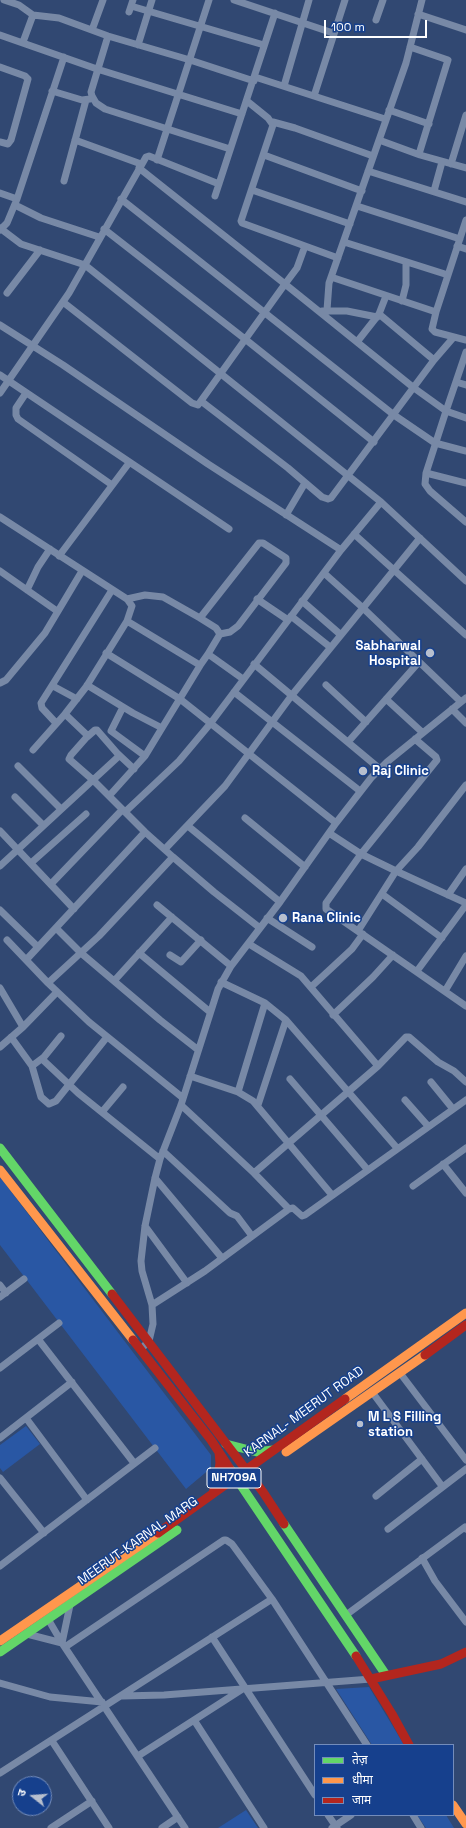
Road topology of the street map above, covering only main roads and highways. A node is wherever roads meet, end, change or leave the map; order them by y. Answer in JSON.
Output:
{"nodes":[{"id":1,"x":0,"y":1148,"type":"edge"},
{"id":2,"x":0,"y":1170,"type":"edge"},
{"id":3,"x":466,"y":1313,"type":"edge"},
{"id":4,"x":466,"y":1325,"type":"edge"},
{"id":5,"x":226,"y":1444,"type":"junction"},
{"id":6,"x":273,"y":1450,"type":"junction"},
{"id":7,"x":218,"y":1451,"type":"junction"},
{"id":8,"x":248,"y":1473,"type":"junction"},
{"id":9,"x":239,"y":1480,"type":"junction"},
{"id":10,"x":213,"y":1493,"type":"junction"},
{"id":11,"x":0,"y":1640,"type":"edge"},
{"id":12,"x":0,"y":1652,"type":"edge"},
{"id":13,"x":466,"y":1652,"type":"edge"},
{"id":14,"x":386,"y":1675,"type":"junction"},
{"id":15,"x":371,"y":1679,"type":"junction"},
{"id":16,"x":408,"y":1744,"type":"edge"},
{"id":17,"x":454,"y":1806,"type":"edge"},
{"id":18,"x":466,"y":1824,"type":"edge"}],
"edges":[{"from":1,"to":5,"type":"main road"},
{"from":2,"to":7,"type":"main road"},
{"from":3,"to":6,"type":"main road","name":"KARNAL- MEERUT ROAD","number":"NH709A"},
{"from":4,"to":8,"type":"main road","name":"MEERUT-KARNAL MARG","number":"NH709A"},
{"from":5,"to":6,"type":"main road"},
{"from":5,"to":8,"type":"main road"},
{"from":6,"to":8,"type":"main road","name":"KARNAL- MEERUT ROAD","number":"NH709A"},
{"from":7,"to":9,"type":"main road"},
{"from":7,"to":10,"type":"main road"},
{"from":8,"to":9,"type":"main road","name":"MEERUT-KARNAL MARG","number":"NH709A"},
{"from":8,"to":14,"type":"main road"},
{"from":9,"to":10,"type":"main road","number":"NH709A"},
{"from":9,"to":12,"type":"main road","name":"MEERUT-KARNAL MARG","number":"NH709A"},
{"from":9,"to":15,"type":"main road"},
{"from":10,"to":11,"type":"main road","number":"NH709A"},
{"from":13,"to":14,"type":"main road"},
{"from":14,"to":15,"type":"main road"},
{"from":15,"to":16,"type":"main road"},
{"from":17,"to":18,"type":"main road"}]}
